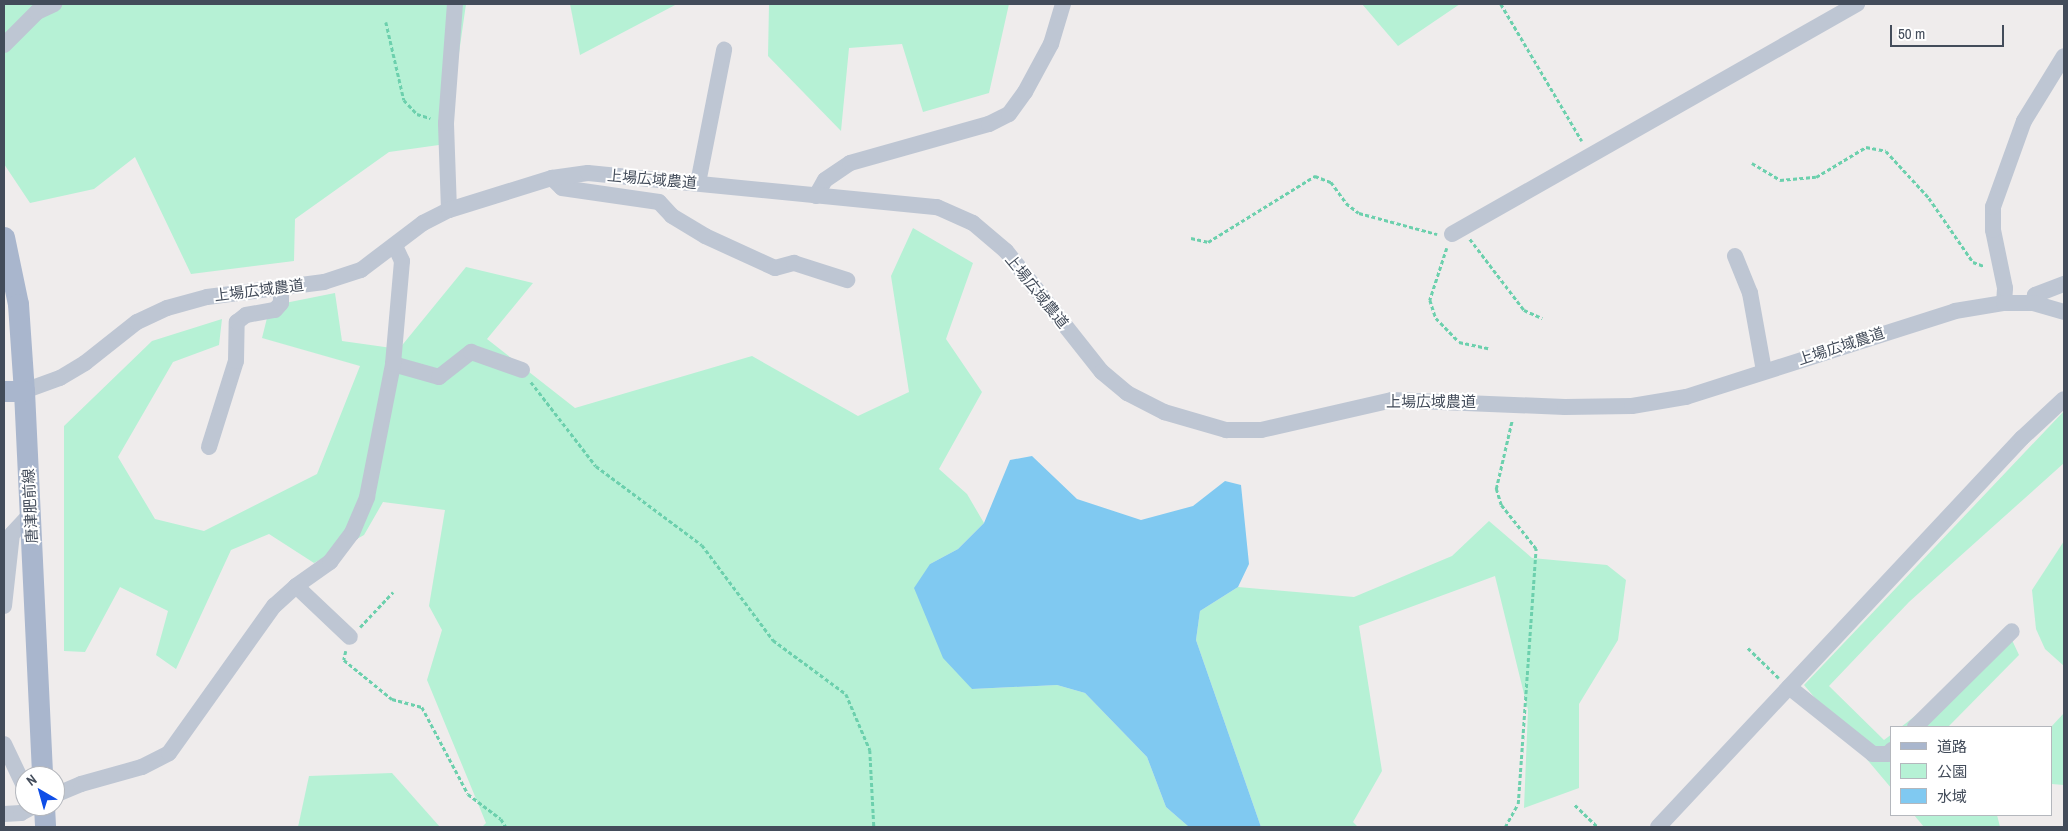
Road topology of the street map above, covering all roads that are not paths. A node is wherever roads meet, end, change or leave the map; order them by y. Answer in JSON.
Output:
{"nodes":[{"id":1,"x":54,"y":4,"type":"edge"},
{"id":2,"x":456,"y":4,"type":"edge"},
{"id":3,"x":1063,"y":4,"type":"edge"},
{"id":4,"x":1857,"y":4,"type":"edge"},
{"id":5,"x":4,"y":45,"type":"edge"},
{"id":6,"x":724,"y":50,"type":"dead end"},
{"id":7,"x":2064,"y":56,"type":"edge"},
{"id":8,"x":552,"y":178,"type":"junction"},
{"id":9,"x":698,"y":183,"type":"junction"},
{"id":10,"x":816,"y":196,"type":"junction"},
{"id":11,"x":449,"y":210,"type":"junction"},
{"id":12,"x":1459,"y":230,"type":"road end"},
{"id":13,"x":4,"y":238,"type":"edge"},
{"id":14,"x":395,"y":246,"type":"junction"},
{"id":15,"x":1735,"y":256,"type":"dead end"},
{"id":16,"x":847,"y":280,"type":"dead end"},
{"id":17,"x":2064,"y":284,"type":"edge"},
{"id":18,"x":281,"y":287,"type":"junction"},
{"id":19,"x":2004,"y":303,"type":"junction"},
{"id":20,"x":2032,"y":303,"type":"junction"},
{"id":21,"x":2064,"y":312,"type":"edge"},
{"id":22,"x":393,"y":364,"type":"junction"},
{"id":23,"x":522,"y":370,"type":"road end"},
{"id":24,"x":1764,"y":371,"type":"junction"},
{"id":25,"x":14,"y":391,"type":"edge"},
{"id":26,"x":2064,"y":399,"type":"edge"},
{"id":27,"x":209,"y":447,"type":"dead end"},
{"id":28,"x":30,"y":515,"type":"junction"},
{"id":29,"x":296,"y":586,"type":"junction"},
{"id":30,"x":4,"y":606,"type":"edge"},
{"id":31,"x":2012,"y":630,"type":"dead end"},
{"id":32,"x":350,"y":637,"type":"road end"},
{"id":33,"x":1789,"y":688,"type":"junction"},
{"id":34,"x":1916,"y":726,"type":"edge"},
{"id":35,"x":4,"y":744,"type":"edge"},
{"id":36,"x":1890,"y":752,"type":"edge"},
{"id":37,"x":42,"y":766,"type":"edge"},
{"id":38,"x":15,"y":767,"type":"edge"},
{"id":39,"x":65,"y":791,"type":"edge"},
{"id":40,"x":1658,"y":827,"type":"edge"}],
"edges":[{"from":1,"to":5,"type":"street"},
{"from":2,"to":11,"type":"street"},
{"from":3,"to":10,"type":"street"},
{"from":4,"to":12,"type":"street"},
{"from":6,"to":9,"type":"street"},
{"from":7,"to":19,"type":"street"},
{"from":8,"to":9,"type":"street","name":"上場広域農道"},
{"from":8,"to":11,"type":"street","name":"上場広域農道"},
{"from":8,"to":16,"type":"street"},
{"from":9,"to":10,"type":"street","name":"上場広域農道"},
{"from":10,"to":24,"type":"street","name":"上場広域農道"},
{"from":11,"to":14,"type":"street","name":"上場広域農道"},
{"from":13,"to":25,"type":"main road","name":"唐津肥前線"},
{"from":14,"to":18,"type":"street","name":"上場広域農道"},
{"from":14,"to":22,"type":"street"},
{"from":15,"to":24,"type":"street"},
{"from":17,"to":20,"type":"street"},
{"from":18,"to":25,"type":"street","name":"上場広域農道"},
{"from":18,"to":27,"type":"street"},
{"from":19,"to":20,"type":"street","name":"上場広域農道"},
{"from":19,"to":24,"type":"street","name":"上場広域農道"},
{"from":20,"to":21,"type":"street","name":"上場広域農道"},
{"from":22,"to":23,"type":"street"},
{"from":22,"to":29,"type":"street"},
{"from":25,"to":28,"type":"main road","name":"唐津肥前線"},
{"from":26,"to":33,"type":"street"},
{"from":28,"to":30,"type":"street"},
{"from":28,"to":37,"type":"main road","name":"唐津肥前線"},
{"from":29,"to":32,"type":"street"},
{"from":29,"to":39,"type":"street"},
{"from":31,"to":34,"type":"street"},
{"from":33,"to":36,"type":"street"},
{"from":33,"to":40,"type":"street"},
{"from":35,"to":38,"type":"street"}]}
